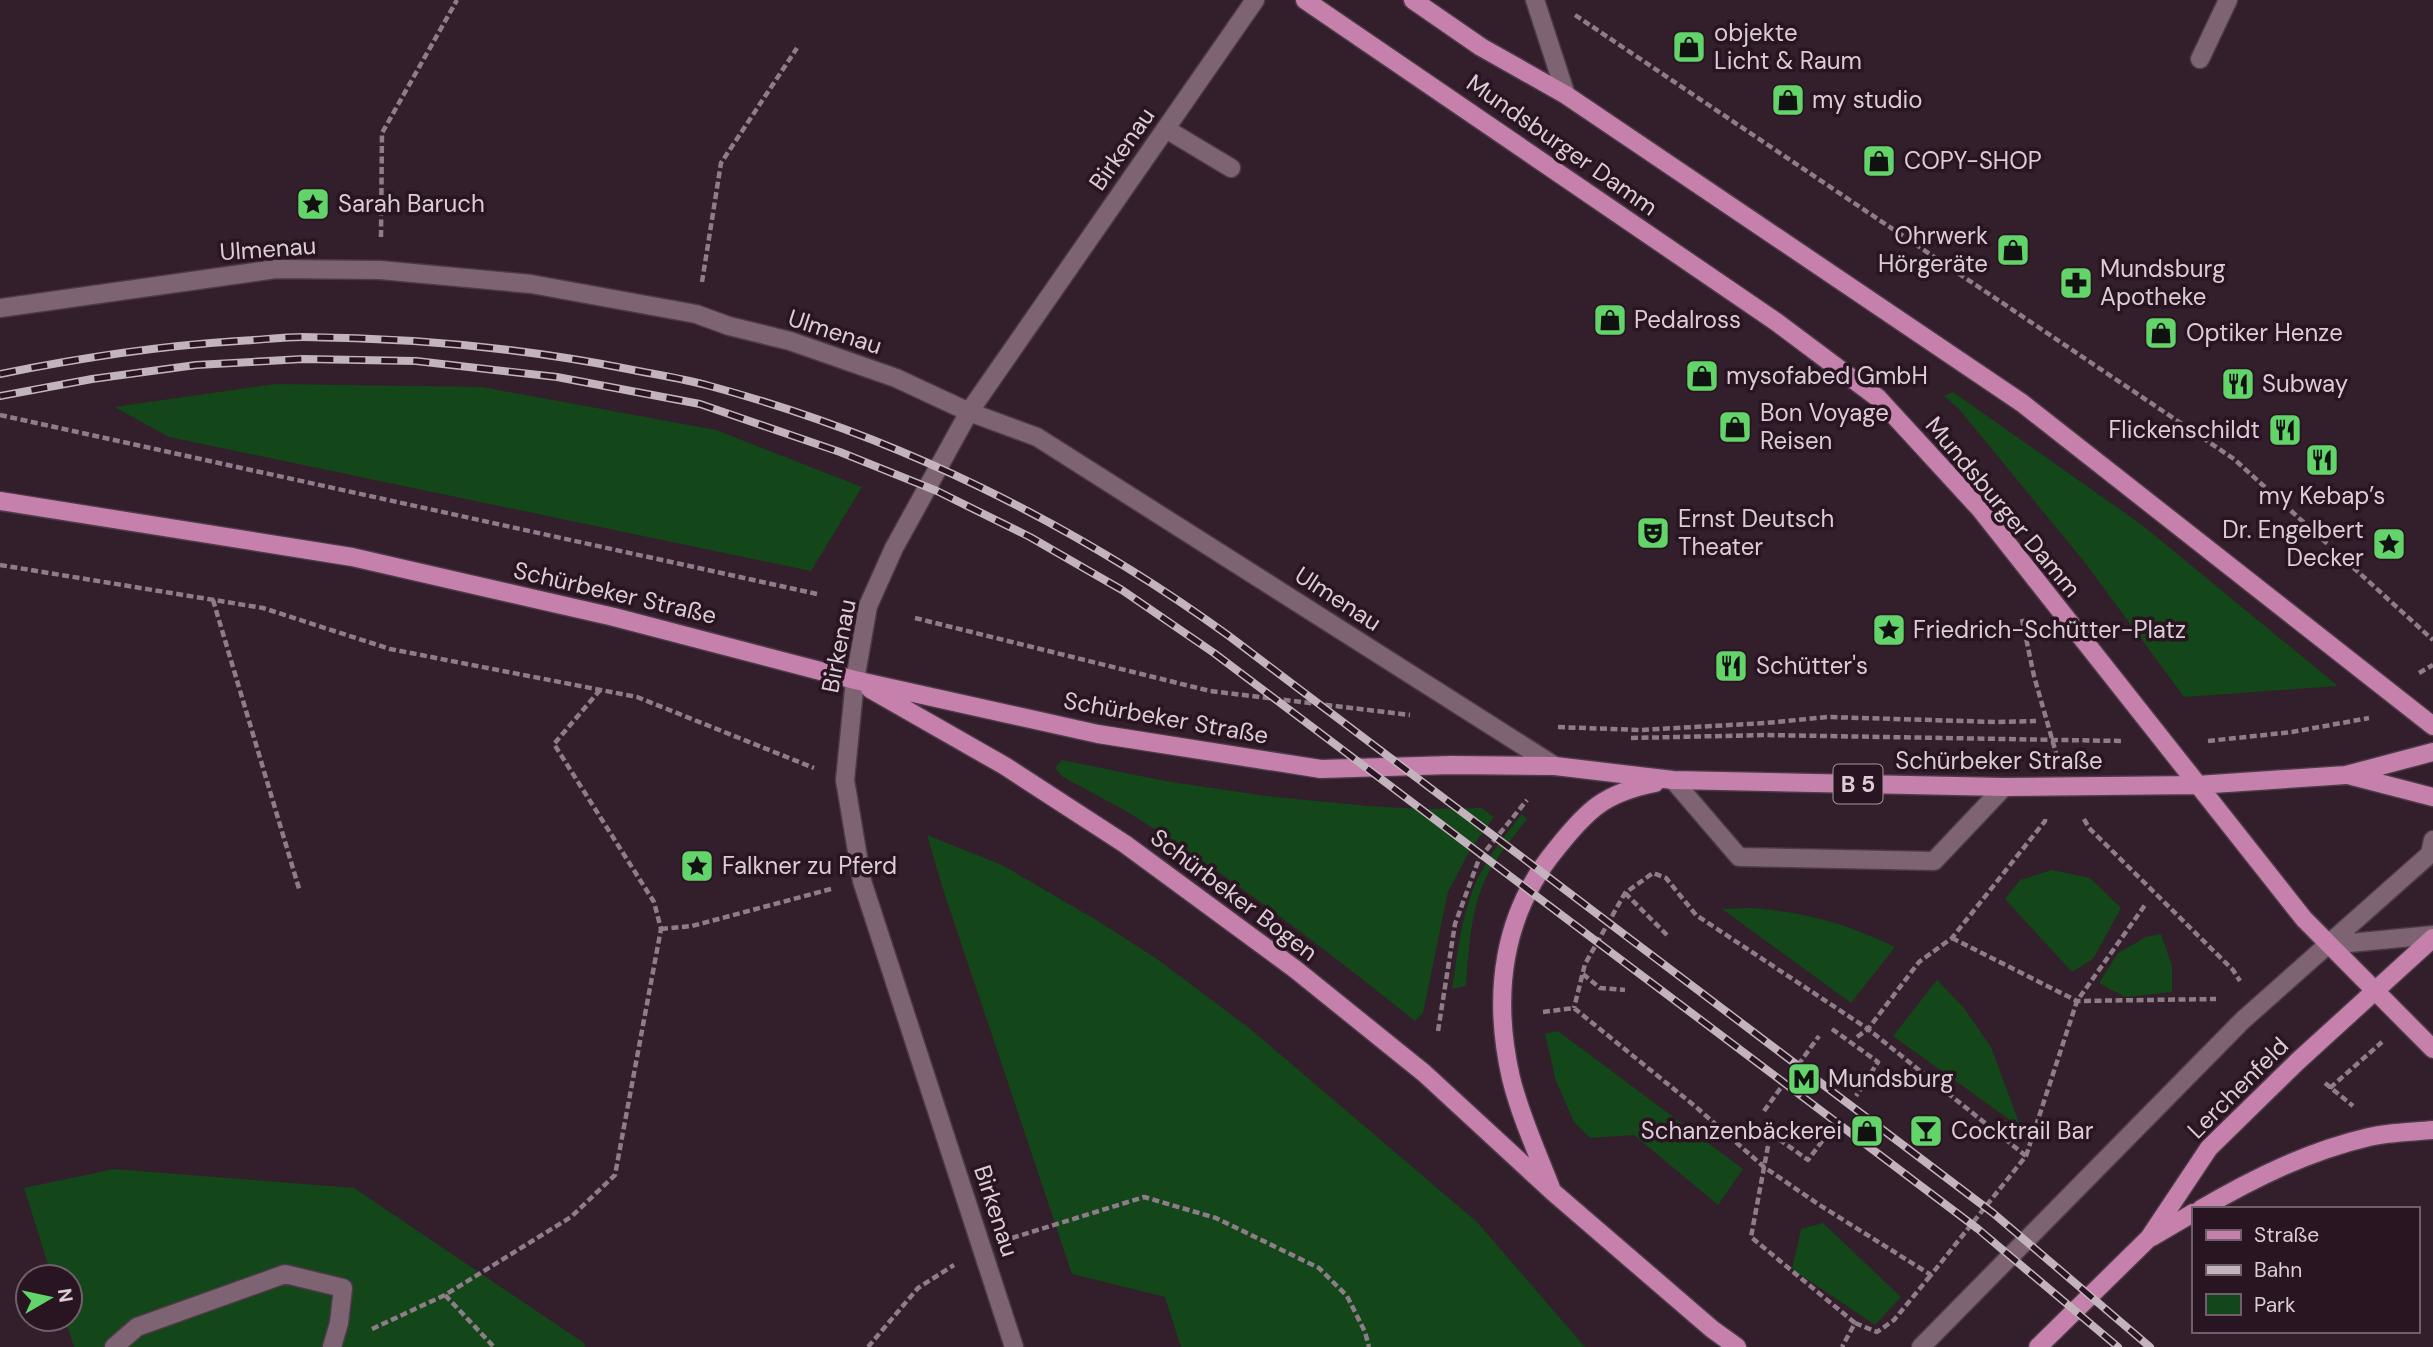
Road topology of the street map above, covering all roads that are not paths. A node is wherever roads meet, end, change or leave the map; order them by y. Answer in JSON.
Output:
{"nodes":[{"id":1,"x":1255,"y":0,"type":"edge"},
{"id":2,"x":1305,"y":0,"type":"edge"},
{"id":3,"x":1413,"y":0,"type":"edge"},
{"id":4,"x":1535,"y":0,"type":"edge"},
{"id":5,"x":2228,"y":0,"type":"edge"},
{"id":6,"x":2200,"y":59,"type":"dead end"},
{"id":7,"x":1566,"y":94,"type":"junction"},
{"id":8,"x":1166,"y":129,"type":"junction"},
{"id":9,"x":1231,"y":168,"type":"dead end"},
{"id":10,"x":0,"y":308,"type":"edge"},
{"id":11,"x":969,"y":412,"type":"junction"},
{"id":12,"x":0,"y":501,"type":"edge"},
{"id":13,"x":855,"y":680,"type":"junction"},
{"id":14,"x":2433,"y":726,"type":"edge"},
{"id":15,"x":2433,"y":752,"type":"edge"},
{"id":16,"x":1555,"y":766,"type":"junction"},
{"id":17,"x":2346,"y":775,"type":"junction"},
{"id":18,"x":1673,"y":780,"type":"junction"},
{"id":19,"x":2197,"y":785,"type":"junction"},
{"id":20,"x":2004,"y":787,"type":"junction"},
{"id":21,"x":2433,"y":797,"type":"edge"},
{"id":22,"x":2433,"y":840,"type":"edge"},
{"id":23,"x":2433,"y":937,"type":"edge"},
{"id":24,"x":2329,"y":945,"type":"junction"},
{"id":25,"x":2375,"y":991,"type":"junction"},
{"id":26,"x":2433,"y":1049,"type":"edge"},
{"id":27,"x":2433,"y":1130,"type":"edge"},
{"id":28,"x":1553,"y":1192,"type":"junction"},
{"id":29,"x":2204,"y":1207,"type":"edge"},
{"id":30,"x":2192,"y":1214,"type":"edge"},
{"id":31,"x":2149,"y":1238,"type":"junction"},
{"id":32,"x":1712,"y":1329,"type":"junction"},
{"id":33,"x":2047,"y":1344,"type":"edge"},
{"id":34,"x":114,"y":1347,"type":"edge"},
{"id":35,"x":332,"y":1347,"type":"edge"},
{"id":36,"x":1013,"y":1347,"type":"edge"},
{"id":37,"x":1716,"y":1347,"type":"edge"},
{"id":38,"x":1737,"y":1347,"type":"edge"},
{"id":39,"x":1921,"y":1347,"type":"edge"}],
"edges":[{"from":1,"to":8,"type":"street","name":"Birkenau"},
{"from":2,"to":19,"type":"main road","name":"Mundsburger Damm"},
{"from":3,"to":7,"type":"main road","name":"Mundsburger Damm"},
{"from":4,"to":7,"type":"street"},
{"from":5,"to":6,"type":"street"},
{"from":7,"to":14,"type":"main road","name":"Mundsburger Damm"},
{"from":8,"to":9,"type":"street"},
{"from":8,"to":11,"type":"street","name":"Birkenau"},
{"from":10,"to":11,"type":"street","name":"Ulmenau"},
{"from":11,"to":13,"type":"street","name":"Birkenau"},
{"from":11,"to":16,"type":"street","name":"Ulmenau"},
{"from":12,"to":13,"type":"main road","name":"Schürbeker Straße"},
{"from":13,"to":16,"type":"main road","name":"Schürbeker Straße"},
{"from":13,"to":28,"type":"main road","name":"Schürbeker Bogen"},
{"from":13,"to":36,"type":"street","name":"Birkenau"},
{"from":15,"to":17,"type":"main road","number":"B 5"},
{"from":16,"to":18,"type":"main road","name":"Schürbeker Straße"},
{"from":17,"to":19,"type":"main road","name":"Schürbeker Straße","number":"B 5"},
{"from":17,"to":21,"type":"main road","number":"B 5"},
{"from":18,"to":20,"type":"main road","name":"Schürbeker Straße","number":"B 5"},
{"from":18,"to":20,"type":"street"},
{"from":18,"to":28,"type":"main road","name":"Schürbeker Bogen","number":"B 5"},
{"from":19,"to":20,"type":"main road","name":"Schürbeker Straße","number":"B 5"},
{"from":19,"to":24,"type":"main road","name":"Mundsburger Damm"},
{"from":22,"to":24,"type":"street"},
{"from":23,"to":24,"type":"street"},
{"from":23,"to":25,"type":"main road","name":"Lerchenfeld"},
{"from":24,"to":25,"type":"main road","name":"Mundsburger Damm"},
{"from":24,"to":39,"type":"street"},
{"from":25,"to":26,"type":"main road","name":"Mundsburger Damm"},
{"from":25,"to":31,"type":"main road","name":"Lerchenfeld"},
{"from":27,"to":29,"type":"main road"},
{"from":28,"to":32,"type":"main road","name":"Schürbeker Bogen","number":"B 5"},
{"from":30,"to":31,"type":"main road"},
{"from":31,"to":33,"type":"main road","name":"Lerchenfeld"},
{"from":32,"to":37,"type":"main road"},
{"from":32,"to":38,"type":"main road","name":"Schürbeker Bogen"},
{"from":34,"to":35,"type":"street"}]}
